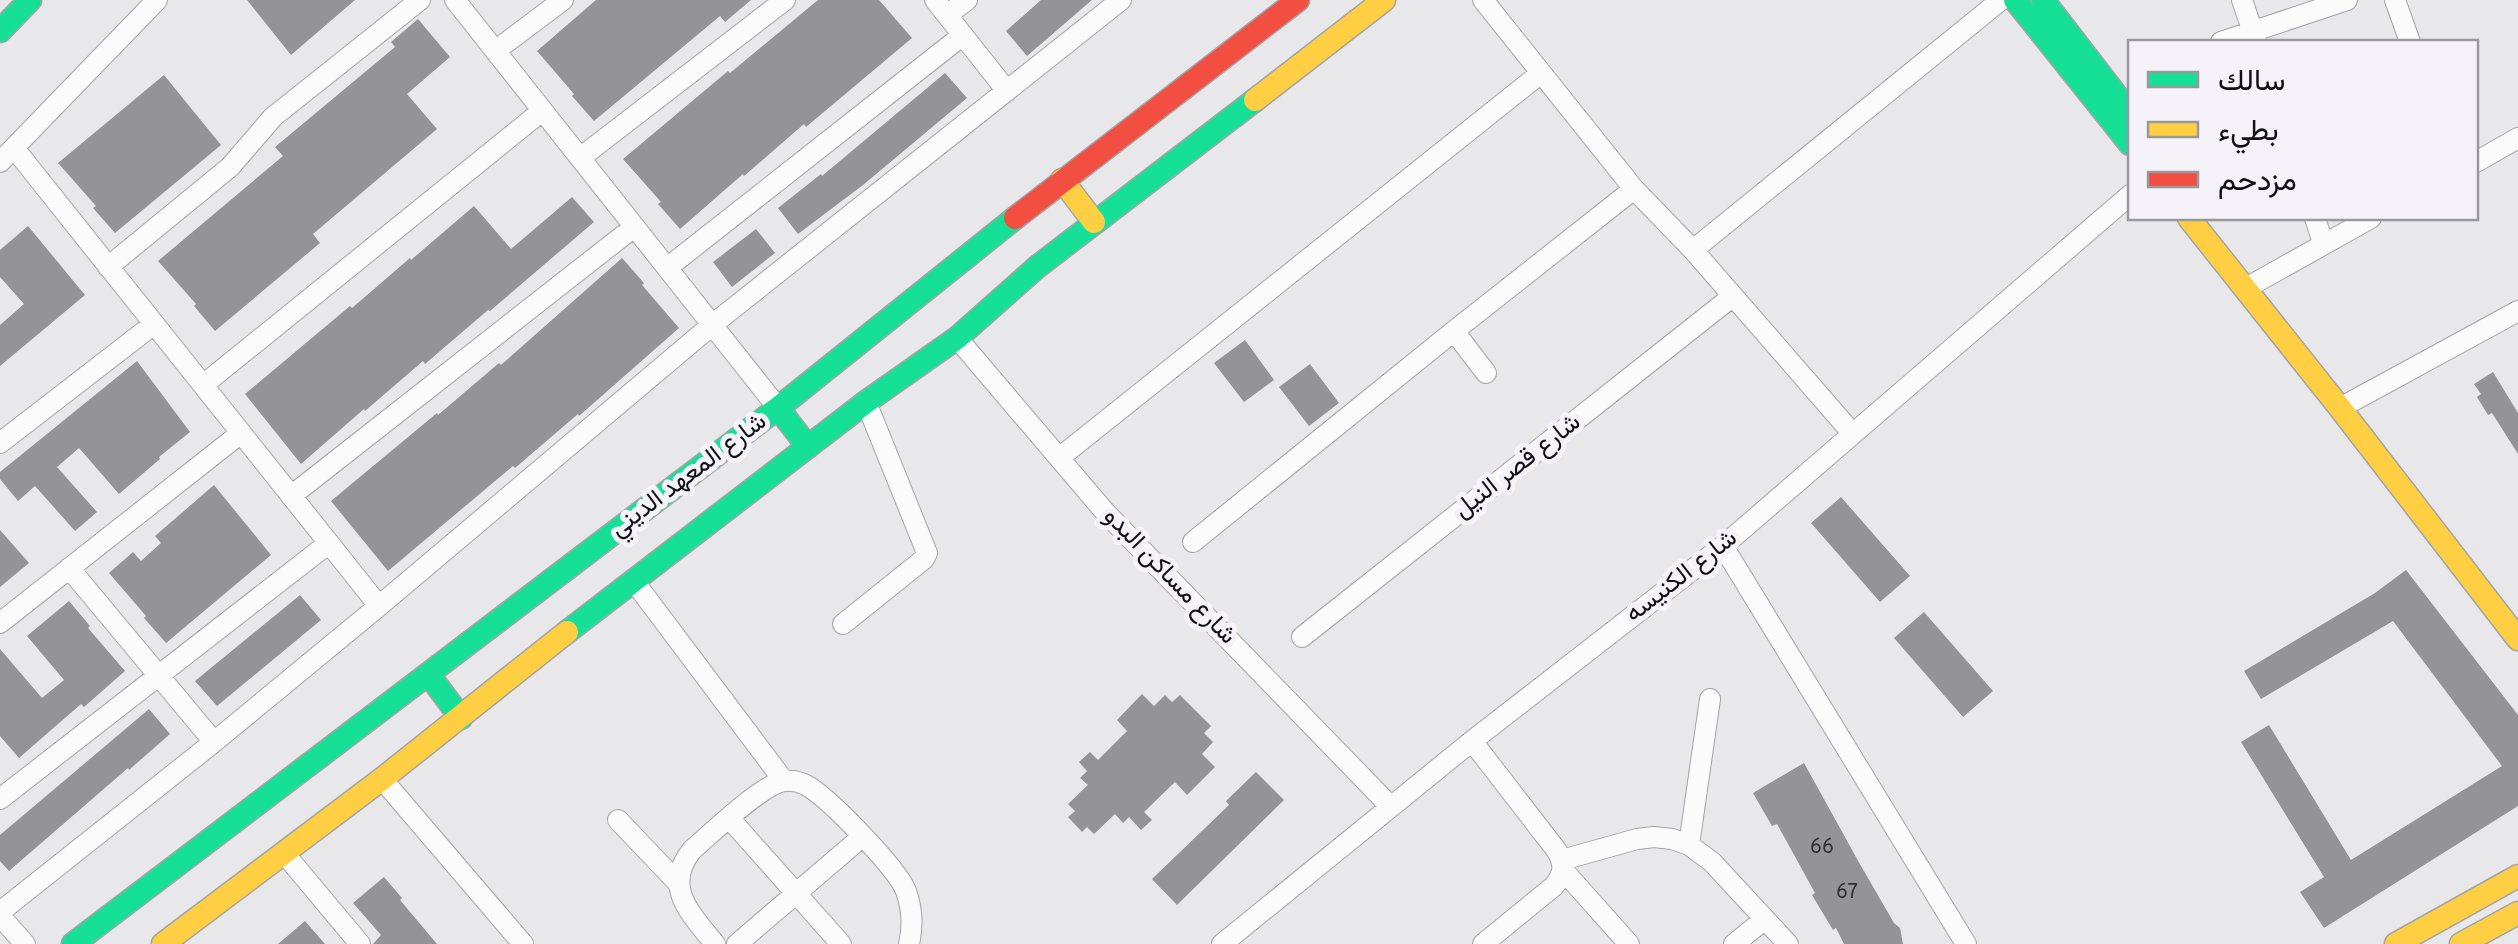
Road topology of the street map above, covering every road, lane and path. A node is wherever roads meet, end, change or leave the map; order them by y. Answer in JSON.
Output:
{"nodes":[{"id":1,"x":30,"y":0,"type":"edge"},
{"id":2,"x":158,"y":0,"type":"edge"},
{"id":3,"x":420,"y":0,"type":"edge"},
{"id":4,"x":454,"y":0,"type":"edge"},
{"id":5,"x":563,"y":0,"type":"edge"},
{"id":6,"x":785,"y":0,"type":"edge"},
{"id":7,"x":967,"y":0,"type":"edge"},
{"id":8,"x":1121,"y":0,"type":"edge"},
{"id":9,"x":1298,"y":0,"type":"edge"},
{"id":10,"x":1384,"y":0,"type":"edge"},
{"id":11,"x":1483,"y":0,"type":"edge"},
{"id":12,"x":2001,"y":0,"type":"edge"},
{"id":13,"x":2015,"y":0,"type":"edge"},
{"id":14,"x":2043,"y":0,"type":"edge"},
{"id":15,"x":2242,"y":0,"type":"edge"},
{"id":16,"x":2347,"y":0,"type":"edge"},
{"id":17,"x":2395,"y":0,"type":"edge"},
{"id":18,"x":941,"y":8,"type":"edge"},
{"id":19,"x":0,"y":31,"type":"edge"},
{"id":20,"x":963,"y":35,"type":"junction"},
{"id":21,"x":2255,"y":37,"type":"edge"},
{"id":22,"x":2409,"y":40,"type":"edge"},
{"id":23,"x":495,"y":51,"type":"junction"},
{"id":24,"x":1541,"y":73,"type":"junction"},
{"id":25,"x":2122,"y":86,"type":"edge"},
{"id":26,"x":1007,"y":90,"type":"junction"},
{"id":27,"x":542,"y":111,"type":"junction"},
{"id":28,"x":2518,"y":138,"type":"edge"},
{"id":29,"x":2128,"y":141,"type":"edge"},
{"id":30,"x":7,"y":155,"type":"edge"},
{"id":31,"x":580,"y":158,"type":"junction"},
{"id":32,"x":2478,"y":161,"type":"edge"},
{"id":33,"x":1062,"y":180,"type":"junction"},
{"id":34,"x":1634,"y":189,"type":"junction"},
{"id":35,"x":2128,"y":197,"type":"edge"},
{"id":36,"x":2191,"y":220,"type":"edge"},
{"id":37,"x":2214,"y":220,"type":"edge"},
{"id":38,"x":2316,"y":220,"type":"edge"},
{"id":39,"x":2368,"y":220,"type":"edge"},
{"id":40,"x":1094,"y":222,"type":"junction"},
{"id":41,"x":634,"y":227,"type":"junction"},
{"id":42,"x":2323,"y":243,"type":"junction"},
{"id":43,"x":1693,"y":250,"type":"junction"},
{"id":44,"x":108,"y":267,"type":"junction"},
{"id":45,"x":667,"y":268,"type":"junction"},
{"id":46,"x":2253,"y":283,"type":"junction"},
{"id":47,"x":1733,"y":296,"type":"junction"},
{"id":48,"x":2518,"y":311,"type":"edge"},
{"id":49,"x":154,"y":324,"type":"junction"},
{"id":50,"x":712,"y":326,"type":"junction"},
{"id":51,"x":1454,"y":331,"type":"junction"},
{"id":52,"x":958,"y":338,"type":"junction"},
{"id":53,"x":1486,"y":373,"type":"dead end"},
{"id":54,"x":203,"y":386,"type":"junction"},
{"id":55,"x":866,"y":402,"type":"junction"},
{"id":56,"x":2348,"y":404,"type":"junction"},
{"id":57,"x":778,"y":408,"type":"junction"},
{"id":58,"x":241,"y":432,"type":"junction"},
{"id":59,"x":1853,"y":434,"type":"junction"},
{"id":60,"x":0,"y":443,"type":"edge"},
{"id":61,"x":808,"y":447,"type":"junction"},
{"id":62,"x":1059,"y":458,"type":"junction"},
{"id":63,"x":291,"y":496,"type":"junction"},
{"id":64,"x":1194,"y":542,"type":"dead end"},
{"id":65,"x":329,"y":543,"type":"junction"},
{"id":66,"x":1723,"y":546,"type":"junction"},
{"id":67,"x":69,"y":568,"type":"junction"},
{"id":68,"x":633,"y":580,"type":"junction"},
{"id":69,"x":379,"y":606,"type":"junction"},
{"id":70,"x":2518,"y":609,"type":"edge"},
{"id":71,"x":0,"y":623,"type":"edge"},
{"id":72,"x":843,"y":624,"type":"dead end"},
{"id":73,"x":1302,"y":637,"type":"dead end"},
{"id":74,"x":2518,"y":640,"type":"edge"},
{"id":75,"x":429,"y":675,"type":"junction"},
{"id":76,"x":158,"y":676,"type":"junction"},
{"id":77,"x":1710,"y":699,"type":"dead end"},
{"id":78,"x":461,"y":718,"type":"junction"},
{"id":79,"x":214,"y":742,"type":"junction"},
{"id":80,"x":1472,"y":742,"type":"junction"},
{"id":81,"x":382,"y":779,"type":"junction"},
{"id":82,"x":784,"y":781,"type":"junction"},
{"id":83,"x":0,"y":799,"type":"edge"},
{"id":84,"x":1391,"y":807,"type":"junction"},
{"id":85,"x":730,"y":819,"type":"junction"},
{"id":86,"x":618,"y":820,"type":"dead end"},
{"id":87,"x":863,"y":836,"type":"junction"},
{"id":88,"x":1689,"y":844,"type":"junction"},
{"id":89,"x":284,"y":853,"type":"junction"},
{"id":90,"x":1563,"y":865,"type":"junction"},
{"id":91,"x":2518,"y":876,"type":"edge"},
{"id":92,"x":679,"y":884,"type":"junction"},
{"id":93,"x":796,"y":894,"type":"junction"},
{"id":94,"x":2518,"y":913,"type":"edge"},
{"id":95,"x":0,"y":914,"type":"edge"},
{"id":96,"x":1765,"y":919,"type":"junction"},
{"id":97,"x":1233,"y":941,"type":"edge"},
{"id":98,"x":25,"y":944,"type":"edge"},
{"id":99,"x":73,"y":944,"type":"edge"},
{"id":100,"x":163,"y":944,"type":"edge"},
{"id":101,"x":360,"y":944,"type":"edge"},
{"id":102,"x":523,"y":944,"type":"edge"},
{"id":103,"x":715,"y":944,"type":"edge"},
{"id":104,"x":737,"y":944,"type":"edge"},
{"id":105,"x":841,"y":944,"type":"edge"},
{"id":106,"x":909,"y":944,"type":"edge"},
{"id":107,"x":1483,"y":944,"type":"edge"},
{"id":108,"x":1629,"y":944,"type":"edge"},
{"id":109,"x":1734,"y":944,"type":"edge"},
{"id":110,"x":1788,"y":944,"type":"edge"},
{"id":111,"x":1966,"y":944,"type":"edge"},
{"id":112,"x":2396,"y":944,"type":"edge"},
{"id":113,"x":2462,"y":944,"type":"edge"}],
"edges":[{"from":1,"to":19,"type":"street"},
{"from":2,"to":30,"type":"street"},
{"from":3,"to":44,"type":"street"},
{"from":4,"to":23,"type":"street"},
{"from":5,"to":23,"type":"street"},
{"from":6,"to":31,"type":"street"},
{"from":7,"to":18,"type":"street"},
{"from":8,"to":26,"type":"street"},
{"from":9,"to":33,"type":"street","name":"شارع المعهد الديني"},
{"from":10,"to":40,"type":"street","name":"شارع المعهد الديني"},
{"from":11,"to":24,"type":"street"},
{"from":12,"to":43,"type":"street"},
{"from":13,"to":29,"type":"street"},
{"from":14,"to":25,"type":"street"},
{"from":15,"to":21,"type":"street"},
{"from":16,"to":21,"type":"street"},
{"from":17,"to":22,"type":"street"},
{"from":18,"to":20,"type":"street"},
{"from":20,"to":26,"type":"street"},
{"from":20,"to":45,"type":"street"},
{"from":23,"to":27,"type":"street"},
{"from":24,"to":34,"type":"street"},
{"from":24,"to":62,"type":"street"},
{"from":26,"to":50,"type":"street"},
{"from":27,"to":31,"type":"street"},
{"from":27,"to":54,"type":"street"},
{"from":28,"to":32,"type":"street"},
{"from":30,"to":44,"type":"street"},
{"from":31,"to":41,"type":"street"},
{"from":33,"to":40,"type":"street"},
{"from":33,"to":57,"type":"street","name":"شارع المعهد الديني"},
{"from":34,"to":43,"type":"street"},
{"from":34,"to":51,"type":"street"},
{"from":35,"to":59,"type":"street","name":"شارع الكنيسه"},
{"from":36,"to":46,"type":"street"},
{"from":37,"to":46,"type":"street"},
{"from":38,"to":42,"type":"street"},
{"from":39,"to":42,"type":"street"},
{"from":40,"to":52,"type":"street","name":"شارع المعهد الديني"},
{"from":41,"to":45,"type":"street"},
{"from":41,"to":63,"type":"street"},
{"from":42,"to":46,"type":"street"},
{"from":43,"to":47,"type":"street"},
{"from":44,"to":49,"type":"street"},
{"from":45,"to":50,"type":"street"},
{"from":46,"to":56,"type":"street"},
{"from":47,"to":59,"type":"street"},
{"from":47,"to":73,"type":"street","name":"شارع قصر النيل"},
{"from":48,"to":56,"type":"street"},
{"from":49,"to":54,"type":"street"},
{"from":49,"to":60,"type":"street"},
{"from":50,"to":57,"type":"street"},
{"from":50,"to":69,"type":"street"},
{"from":51,"to":53,"type":"street"},
{"from":51,"to":64,"type":"street"},
{"from":52,"to":55,"type":"street","name":"شارع المعهد الديني"},
{"from":52,"to":62,"type":"street","name":"شارع مساكن البدو"},
{"from":54,"to":58,"type":"street"},
{"from":55,"to":61,"type":"street","name":"شارع المعهد الديني"},
{"from":55,"to":72,"type":"street"},
{"from":56,"to":70,"type":"street"},
{"from":56,"to":74,"type":"street"},
{"from":57,"to":61,"type":"street"},
{"from":57,"to":75,"type":"street","name":"شارع المعهد الديني"},
{"from":58,"to":63,"type":"street"},
{"from":58,"to":67,"type":"street"},
{"from":59,"to":66,"type":"street","name":"شارع الكنيسه"},
{"from":61,"to":68,"type":"street","name":"شارع المعهد الديني"},
{"from":62,"to":84,"type":"street","name":"شارع مساكن البدو"},
{"from":63,"to":65,"type":"street"},
{"from":65,"to":69,"type":"street"},
{"from":65,"to":76,"type":"street"},
{"from":66,"to":80,"type":"street","name":"شارع الكنيسه"},
{"from":66,"to":111,"type":"street"},
{"from":67,"to":71,"type":"street"},
{"from":67,"to":76,"type":"street"},
{"from":68,"to":78,"type":"street","name":"شارع المعهد الديني"},
{"from":68,"to":82,"type":"street"},
{"from":69,"to":79,"type":"street"},
{"from":75,"to":78,"type":"street"},
{"from":75,"to":99,"type":"street","name":"شارع المعهد الديني"},
{"from":76,"to":79,"type":"street"},
{"from":76,"to":83,"type":"street"},
{"from":77,"to":88,"type":"street"},
{"from":78,"to":81,"type":"street","name":"شارع المعهد الديني"},
{"from":79,"to":95,"type":"street"},
{"from":80,"to":84,"type":"street","name":"شارع الكنيسه"},
{"from":80,"to":90,"type":"street"},
{"from":81,"to":89,"type":"street","name":"شارع المعهد الديني"},
{"from":81,"to":102,"type":"street"},
{"from":82,"to":85,"type":"street"},
{"from":82,"to":87,"type":"street"},
{"from":84,"to":97,"type":"street","name":"شارع الكنيسه"},
{"from":85,"to":92,"type":"street"},
{"from":85,"to":93,"type":"street"},
{"from":86,"to":92,"type":"street"},
{"from":87,"to":93,"type":"street"},
{"from":87,"to":106,"type":"street"},
{"from":88,"to":90,"type":"street"},
{"from":88,"to":96,"type":"street"},
{"from":89,"to":100,"type":"street","name":"شارع المعهد الديني"},
{"from":89,"to":101,"type":"street"},
{"from":90,"to":107,"type":"street"},
{"from":90,"to":108,"type":"street"},
{"from":91,"to":112,"type":"street"},
{"from":92,"to":103,"type":"street"},
{"from":93,"to":104,"type":"street"},
{"from":93,"to":105,"type":"street"},
{"from":94,"to":113,"type":"street"},
{"from":95,"to":98,"type":"street"},
{"from":96,"to":109,"type":"street"},
{"from":96,"to":110,"type":"street"}]}
